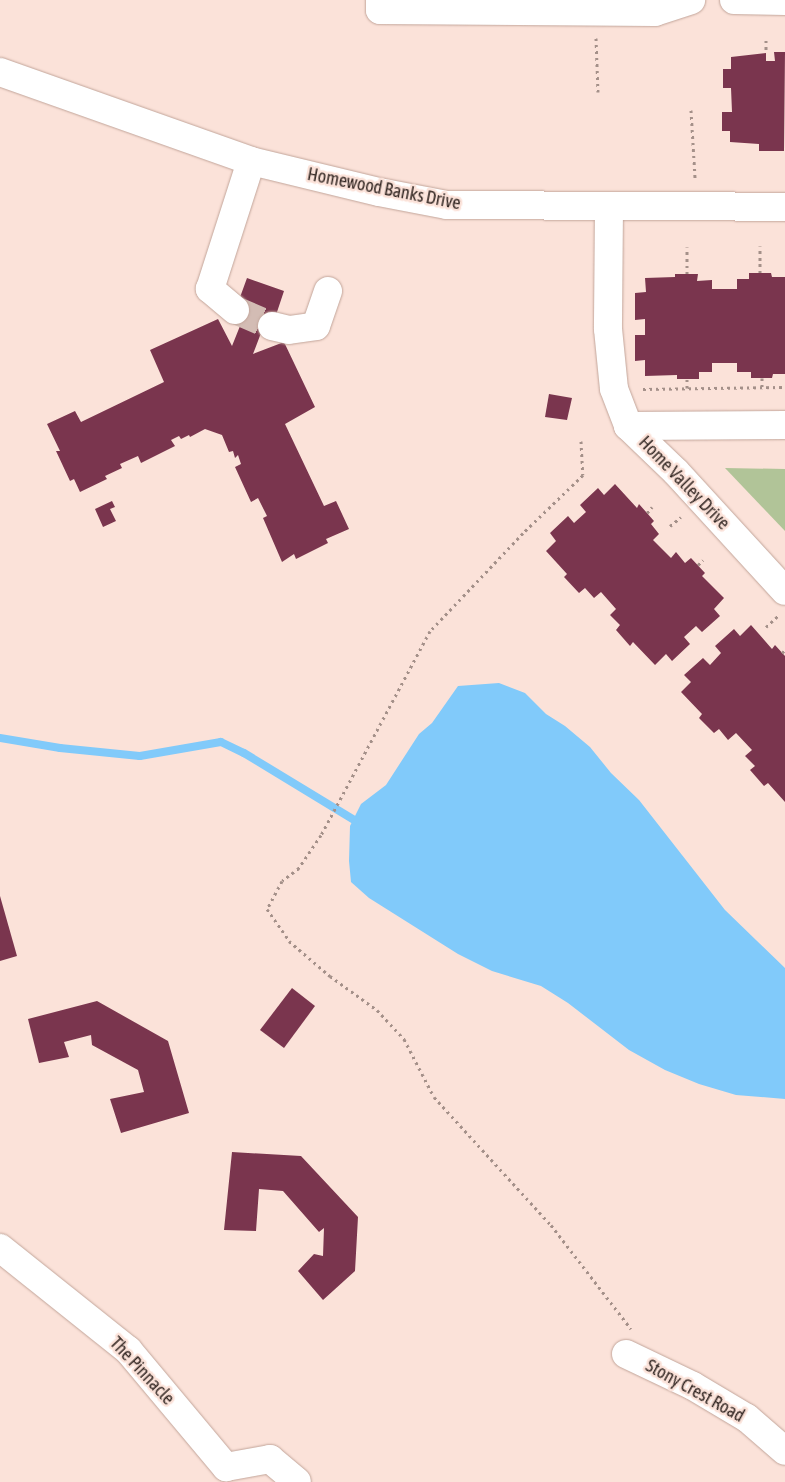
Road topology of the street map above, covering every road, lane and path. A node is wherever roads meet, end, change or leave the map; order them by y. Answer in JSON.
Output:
{"nodes":[{"id":1,"x":380,"y":0,"type":"edge"},
{"id":2,"x":691,"y":0,"type":"edge"},
{"id":3,"x":734,"y":0,"type":"edge"},
{"id":4,"x":785,"y":0,"type":"edge"},
{"id":5,"x":596,"y":32,"type":"dead end"},
{"id":6,"x":766,"y":40,"type":"dead end"},
{"id":7,"x":766,"y":53,"type":"dead end"},
{"id":8,"x":0,"y":72,"type":"edge"},
{"id":9,"x":598,"y":92,"type":"dead end"},
{"id":10,"x":691,"y":110,"type":"dead end"},
{"id":11,"x":251,"y":161,"type":"junction"},
{"id":12,"x":695,"y":178,"type":"dead end"},
{"id":13,"x":609,"y":207,"type":"junction"},
{"id":14,"x":785,"y":207,"type":"edge"},
{"id":15,"x":760,"y":246,"type":"dead end"},
{"id":16,"x":687,"y":247,"type":"dead end"},
{"id":17,"x":760,"y":273,"type":"dead end"},
{"id":18,"x":687,"y":274,"type":"dead end"},
{"id":19,"x":328,"y":291,"type":"dead end"},
{"id":20,"x":235,"y":310,"type":"tunnel mouth"},
{"id":21,"x":272,"y":326,"type":"tunnel mouth"},
{"id":22,"x":762,"y":378,"type":"dead end"},
{"id":23,"x":687,"y":379,"type":"dead end"},
{"id":24,"x":762,"y":387,"type":"junction"},
{"id":25,"x":785,"y":387,"type":"edge"},
{"id":26,"x":688,"y":388,"type":"junction"},
{"id":27,"x":638,"y":389,"type":"dead end"},
{"id":28,"x":628,"y":426,"type":"junction"},
{"id":29,"x":785,"y":426,"type":"edge"},
{"id":30,"x":581,"y":441,"type":"dead end"},
{"id":31,"x":652,"y":508,"type":"dead end"},
{"id":32,"x":647,"y":513,"type":"dead end"},
{"id":33,"x":703,"y":560,"type":"dead end"},
{"id":34,"x":698,"y":565,"type":"dead end"},
{"id":35,"x":784,"y":601,"type":"edge"},
{"id":36,"x":766,"y":627,"type":"dead end"},
{"id":37,"x":0,"y":1248,"type":"edge"},
{"id":38,"x":636,"y":1359,"type":"joint"},
{"id":39,"x":785,"y":1451,"type":"edge"},
{"id":40,"x":223,"y":1474,"type":"edge"},
{"id":41,"x":297,"y":1482,"type":"edge"}],
"edges":[{"from":1,"to":2,"type":"street"},
{"from":3,"to":4,"type":"street"},
{"from":5,"to":9,"type":"path"},
{"from":6,"to":7,"type":"path"},
{"from":8,"to":11,"type":"street","name":"Homewood Banks Drive"},
{"from":10,"to":12,"type":"path"},
{"from":11,"to":13,"type":"street","name":"Homewood Banks Drive"},
{"from":11,"to":20,"type":"street"},
{"from":13,"to":14,"type":"street","name":"Homewood Banks Drive"},
{"from":13,"to":28,"type":"street"},
{"from":15,"to":17,"type":"path"},
{"from":16,"to":18,"type":"path"},
{"from":19,"to":21,"type":"street"},
{"from":22,"to":24,"type":"path"},
{"from":23,"to":26,"type":"path"},
{"from":24,"to":25,"type":"path"},
{"from":24,"to":26,"type":"path"},
{"from":26,"to":27,"type":"path"},
{"from":28,"to":29,"type":"street","name":"Home Valley Drive"},
{"from":28,"to":35,"type":"street","name":"Home Valley Drive"},
{"from":30,"to":38,"type":"path"},
{"from":31,"to":32,"type":"path"},
{"from":33,"to":34,"type":"path"},
{"from":35,"to":36,"type":"path"},
{"from":37,"to":40,"type":"street","name":"The Pinnacle"},
{"from":38,"to":39,"type":"street","name":"Stony Crest Road"},
{"from":40,"to":41,"type":"street","name":"The Pinnacle"}]}
